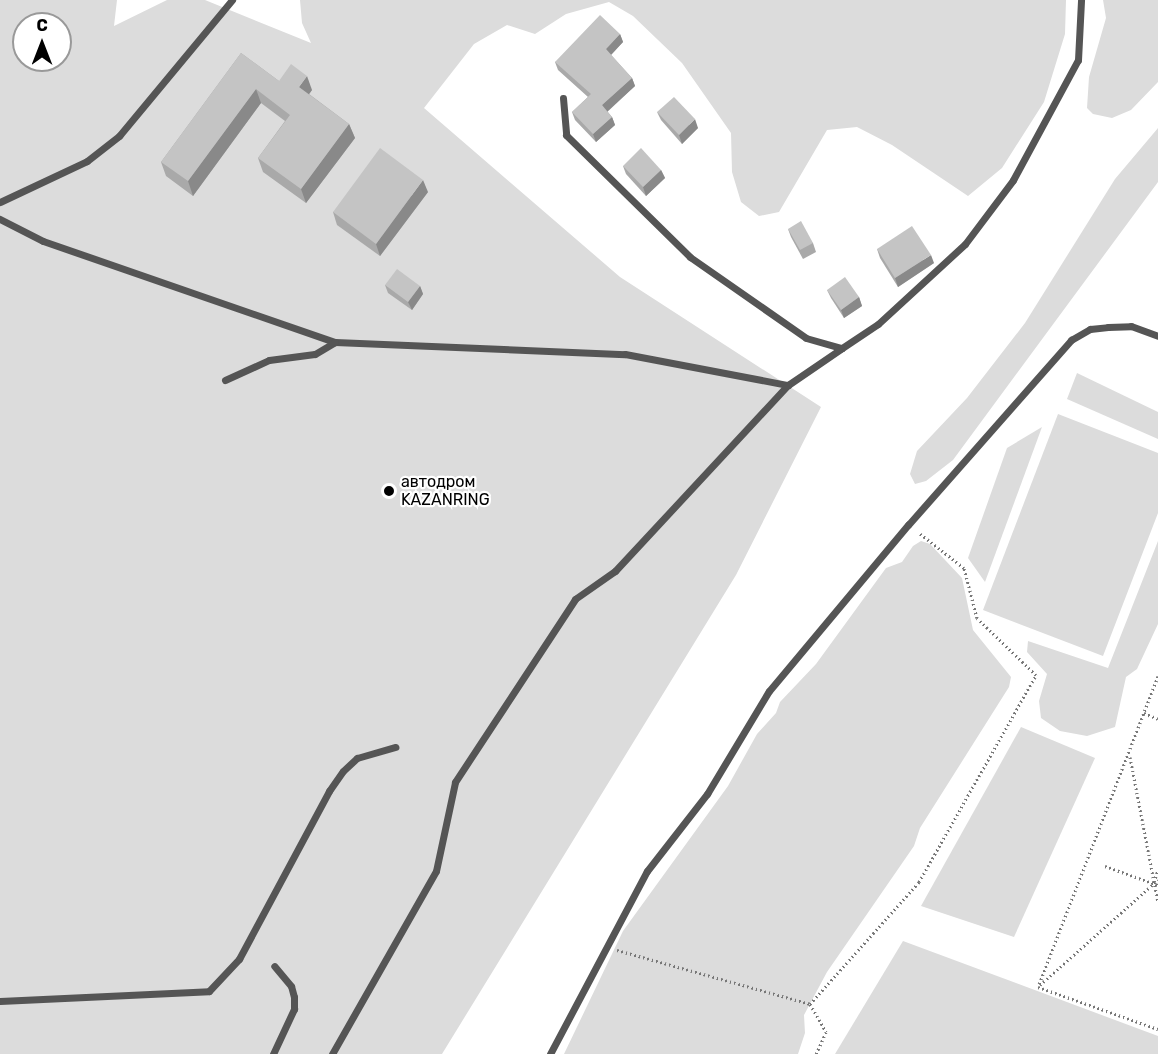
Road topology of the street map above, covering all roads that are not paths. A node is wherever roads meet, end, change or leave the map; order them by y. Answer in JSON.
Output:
{"nodes":[{"id":1,"x":232,"y":0,"type":"edge"},
{"id":2,"x":1081,"y":0,"type":"edge"},
{"id":3,"x":563,"y":99,"type":"dead end"},
{"id":4,"x":0,"y":202,"type":"edge"},
{"id":5,"x":0,"y":219,"type":"edge"},
{"id":6,"x":1158,"y":336,"type":"edge"},
{"id":7,"x":335,"y":342,"type":"junction"},
{"id":8,"x":842,"y":348,"type":"junction"},
{"id":9,"x":225,"y":380,"type":"dead end"},
{"id":10,"x":788,"y":385,"type":"junction"},
{"id":11,"x":395,"y":747,"type":"dead end"},
{"id":12,"x":274,"y":966,"type":"dead end"},
{"id":13,"x":0,"y":1001,"type":"edge"},
{"id":14,"x":273,"y":1054,"type":"edge"},
{"id":15,"x":332,"y":1054,"type":"edge"},
{"id":16,"x":550,"y":1054,"type":"edge"}],
"edges":[{"from":1,"to":4,"type":"lane"},
{"from":2,"to":8,"type":"lane"},
{"from":3,"to":8,"type":"lane"},
{"from":5,"to":7,"type":"lane"},
{"from":6,"to":16,"type":"lane"},
{"from":7,"to":9,"type":"lane"},
{"from":7,"to":10,"type":"lane"},
{"from":8,"to":10,"type":"lane"},
{"from":10,"to":15,"type":"lane"},
{"from":11,"to":13,"type":"lane"},
{"from":12,"to":14,"type":"lane"}]}
